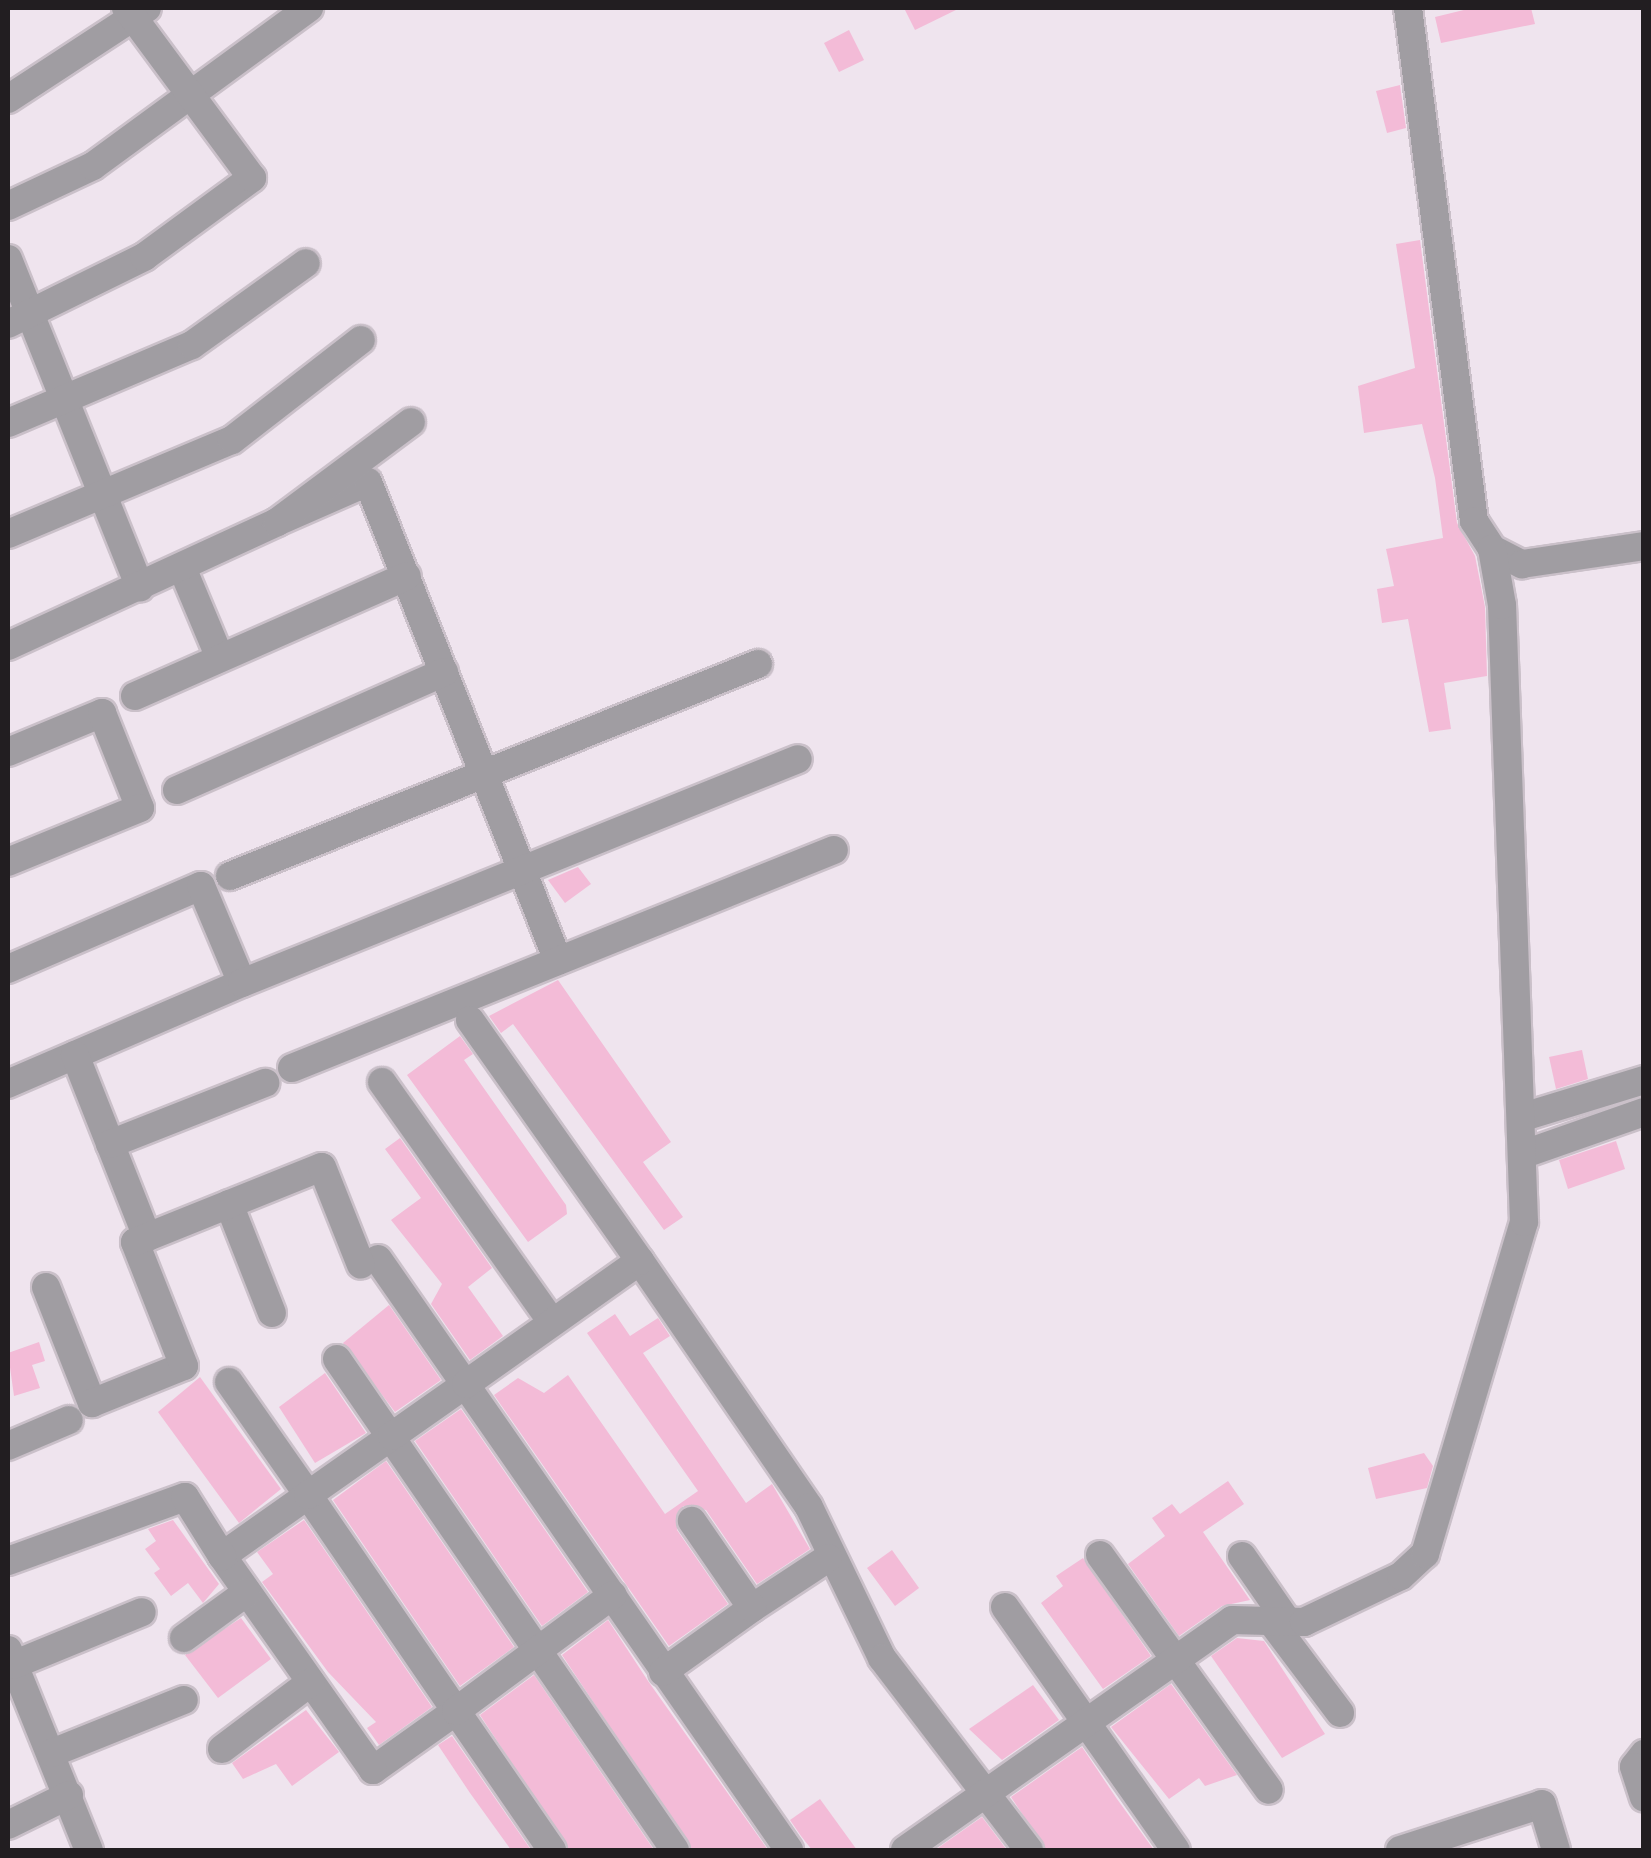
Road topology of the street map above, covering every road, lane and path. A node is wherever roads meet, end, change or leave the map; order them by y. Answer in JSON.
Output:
{"nodes":[{"id":1,"x":310,"y":8,"type":"edge"},
{"id":2,"x":1408,"y":8,"type":"edge"},
{"id":3,"x":135,"y":11,"type":"edge"},
{"id":4,"x":192,"y":97,"type":"junction"},
{"id":5,"x":8,"y":100,"type":"edge"},
{"id":6,"x":8,"y":206,"type":"edge"},
{"id":7,"x":8,"y":258,"type":"edge"},
{"id":8,"x":306,"y":263,"type":"dead end"},
{"id":9,"x":20,"y":319,"type":"edge"},
{"id":10,"x":361,"y":340,"type":"dead end"},
{"id":11,"x":68,"y":397,"type":"junction"},
{"id":12,"x":411,"y":422,"type":"dead end"},
{"id":13,"x":8,"y":423,"type":"edge"},
{"id":14,"x":106,"y":492,"type":"junction"},
{"id":15,"x":277,"y":522,"type":"junction"},
{"id":16,"x":8,"y":534,"type":"edge"},
{"id":17,"x":1644,"y":546,"type":"edge"},
{"id":18,"x":1492,"y":548,"type":"junction"},
{"id":19,"x":183,"y":570,"type":"junction"},
{"id":20,"x":407,"y":576,"type":"junction"},
{"id":21,"x":140,"y":588,"type":"junction"},
{"id":22,"x":8,"y":646,"type":"edge"},
{"id":23,"x":220,"y":658,"type":"junction"},
{"id":24,"x":758,"y":664,"type":"dead end"},
{"id":25,"x":444,"y":672,"type":"junction"},
{"id":26,"x":135,"y":696,"type":"dead end"},
{"id":27,"x":8,"y":752,"type":"edge"},
{"id":28,"x":798,"y":758,"type":"dead end"},
{"id":29,"x":484,"y":774,"type":"junction"},
{"id":30,"x":177,"y":790,"type":"dead end"},
{"id":31,"x":834,"y":850,"type":"dead end"},
{"id":32,"x":8,"y":862,"type":"edge"},
{"id":33,"x":522,"y":870,"type":"junction"},
{"id":34,"x":230,"y":876,"type":"dead end"},
{"id":35,"x":558,"y":961,"type":"junction"},
{"id":36,"x":8,"y":968,"type":"edge"},
{"id":37,"x":242,"y":983,"type":"junction"},
{"id":38,"x":470,"y":1020,"type":"dead end"},
{"id":39,"x":75,"y":1056,"type":"junction"},
{"id":40,"x":292,"y":1068,"type":"dead end"},
{"id":41,"x":1644,"y":1080,"type":"edge"},
{"id":42,"x":382,"y":1082,"type":"dead end"},
{"id":43,"x":265,"y":1083,"type":"dead end"},
{"id":44,"x":8,"y":1084,"type":"edge"},
{"id":45,"x":1644,"y":1112,"type":"edge"},
{"id":46,"x":1523,"y":1117,"type":"junction"},
{"id":47,"x":110,"y":1144,"type":"junction"},
{"id":48,"x":1527,"y":1153,"type":"junction"},
{"id":49,"x":229,"y":1204,"type":"junction"},
{"id":50,"x":147,"y":1237,"type":"junction"},
{"id":51,"x":640,"y":1260,"type":"junction"},
{"id":52,"x":46,"y":1287,"type":"dead end"},
{"id":53,"x":272,"y":1313,"type":"dead end"},
{"id":54,"x":552,"y":1322,"type":"junction"},
{"id":55,"x":337,"y":1359,"type":"dead end"},
{"id":56,"x":228,"y":1382,"type":"dead end"},
{"id":57,"x":466,"y":1384,"type":"junction"},
{"id":58,"x":69,"y":1420,"type":"dead end"},
{"id":59,"x":392,"y":1436,"type":"junction"},
{"id":60,"x":8,"y":1446,"type":"edge"},
{"id":61,"x":308,"y":1495,"type":"junction"},
{"id":62,"x":692,"y":1521,"type":"dead end"},
{"id":63,"x":1100,"y":1554,"type":"dead end"},
{"id":64,"x":222,"y":1556,"type":"junction"},
{"id":65,"x":1242,"y":1556,"type":"dead end"},
{"id":66,"x":828,"y":1558,"type":"junction"},
{"id":67,"x":8,"y":1560,"type":"edge"},
{"id":68,"x":248,"y":1592,"type":"junction"},
{"id":69,"x":614,"y":1595,"type":"junction"},
{"id":70,"x":1005,"y":1606,"type":"dead end"},
{"id":71,"x":752,"y":1608,"type":"junction"},
{"id":72,"x":142,"y":1612,"type":"dead end"},
{"id":73,"x":1281,"y":1625,"type":"junction"},
{"id":74,"x":184,"y":1638,"type":"dead end"},
{"id":75,"x":538,"y":1648,"type":"junction"},
{"id":76,"x":10,"y":1657,"type":"edge"},
{"id":77,"x":1174,"y":1658,"type":"junction"},
{"id":78,"x":663,"y":1672,"type":"junction"},
{"id":79,"x":311,"y":1682,"type":"junction"},
{"id":80,"x":184,"y":1700,"type":"dead end"},
{"id":81,"x":456,"y":1711,"type":"junction"},
{"id":82,"x":1340,"y":1714,"type":"dead end"},
{"id":83,"x":1084,"y":1720,"type":"junction"},
{"id":84,"x":222,"y":1749,"type":"dead end"},
{"id":85,"x":52,"y":1753,"type":"junction"},
{"id":86,"x":1644,"y":1754,"type":"edge"},
{"id":87,"x":1269,"y":1790,"type":"dead end"},
{"id":88,"x":987,"y":1792,"type":"junction"},
{"id":89,"x":70,"y":1795,"type":"junction"},
{"id":90,"x":1644,"y":1797,"type":"edge"},
{"id":91,"x":8,"y":1825,"type":"edge"},
{"id":92,"x":89,"y":1850,"type":"edge"},
{"id":93,"x":552,"y":1850,"type":"edge"},
{"id":94,"x":675,"y":1850,"type":"edge"},
{"id":95,"x":789,"y":1850,"type":"edge"},
{"id":96,"x":905,"y":1850,"type":"edge"},
{"id":97,"x":1029,"y":1850,"type":"edge"},
{"id":98,"x":1176,"y":1850,"type":"edge"},
{"id":99,"x":1400,"y":1850,"type":"edge"},
{"id":100,"x":1556,"y":1850,"type":"edge"}],
"edges":[{"from":1,"to":4,"type":"street"},
{"from":2,"to":18,"type":"street"},
{"from":3,"to":4,"type":"street"},
{"from":3,"to":5,"type":"street"},
{"from":4,"to":6,"type":"street"},
{"from":4,"to":9,"type":"street"},
{"from":7,"to":9,"type":"street"},
{"from":8,"to":11,"type":"street"},
{"from":9,"to":11,"type":"street"},
{"from":10,"to":14,"type":"street"},
{"from":11,"to":13,"type":"street"},
{"from":11,"to":14,"type":"street"},
{"from":12,"to":15,"type":"street"},
{"from":14,"to":16,"type":"street"},
{"from":14,"to":21,"type":"street"},
{"from":15,"to":19,"type":"street"},
{"from":15,"to":20,"type":"street"},
{"from":17,"to":18,"type":"street"},
{"from":18,"to":46,"type":"street"},
{"from":19,"to":21,"type":"street"},
{"from":19,"to":23,"type":"street"},
{"from":20,"to":23,"type":"street"},
{"from":20,"to":25,"type":"street"},
{"from":21,"to":22,"type":"street"},
{"from":23,"to":26,"type":"street"},
{"from":24,"to":29,"type":"street"},
{"from":25,"to":29,"type":"street"},
{"from":25,"to":30,"type":"street"},
{"from":27,"to":32,"type":"street"},
{"from":28,"to":33,"type":"street"},
{"from":29,"to":33,"type":"street"},
{"from":29,"to":34,"type":"street"},
{"from":31,"to":35,"type":"street"},
{"from":33,"to":35,"type":"street"},
{"from":33,"to":37,"type":"street"},
{"from":35,"to":40,"type":"street"},
{"from":36,"to":37,"type":"street"},
{"from":37,"to":39,"type":"street"},
{"from":38,"to":51,"type":"street"},
{"from":39,"to":44,"type":"street"},
{"from":39,"to":47,"type":"street"},
{"from":41,"to":46,"type":"street"},
{"from":42,"to":54,"type":"street"},
{"from":43,"to":47,"type":"street"},
{"from":45,"to":48,"type":"street"},
{"from":46,"to":48,"type":"street"},
{"from":47,"to":50,"type":"street"},
{"from":48,"to":73,"type":"street"},
{"from":49,"to":50,"type":"street"},
{"from":49,"to":53,"type":"street"},
{"from":49,"to":57,"type":"street"},
{"from":50,"to":52,"type":"street"},
{"from":51,"to":54,"type":"street"},
{"from":51,"to":66,"type":"street"},
{"from":54,"to":57,"type":"street"},
{"from":55,"to":59,"type":"street"},
{"from":56,"to":61,"type":"street"},
{"from":57,"to":59,"type":"street"},
{"from":57,"to":69,"type":"street"},
{"from":58,"to":60,"type":"street"},
{"from":59,"to":61,"type":"street"},
{"from":59,"to":75,"type":"street"},
{"from":61,"to":64,"type":"street"},
{"from":61,"to":81,"type":"street"},
{"from":62,"to":71,"type":"street"},
{"from":63,"to":77,"type":"street"},
{"from":64,"to":67,"type":"street"},
{"from":64,"to":68,"type":"street"},
{"from":65,"to":73,"type":"street"},
{"from":66,"to":71,"type":"street"},
{"from":66,"to":88,"type":"street"},
{"from":68,"to":74,"type":"street"},
{"from":68,"to":79,"type":"street"},
{"from":69,"to":75,"type":"street"},
{"from":69,"to":78,"type":"street"},
{"from":70,"to":83,"type":"street"},
{"from":71,"to":78,"type":"street"},
{"from":72,"to":76,"type":"street"},
{"from":73,"to":77,"type":"street"},
{"from":73,"to":82,"type":"street"},
{"from":75,"to":81,"type":"street"},
{"from":75,"to":94,"type":"street"},
{"from":76,"to":85,"type":"street"},
{"from":77,"to":83,"type":"street"},
{"from":77,"to":87,"type":"street"},
{"from":78,"to":95,"type":"street"},
{"from":79,"to":81,"type":"street"},
{"from":79,"to":84,"type":"street"},
{"from":80,"to":85,"type":"street"},
{"from":81,"to":93,"type":"street"},
{"from":83,"to":88,"type":"street"},
{"from":83,"to":98,"type":"street"},
{"from":85,"to":89,"type":"street"},
{"from":86,"to":90,"type":"street"},
{"from":88,"to":96,"type":"street"},
{"from":88,"to":97,"type":"street"},
{"from":89,"to":91,"type":"street"},
{"from":89,"to":92,"type":"street"},
{"from":99,"to":100,"type":"street"}]}
